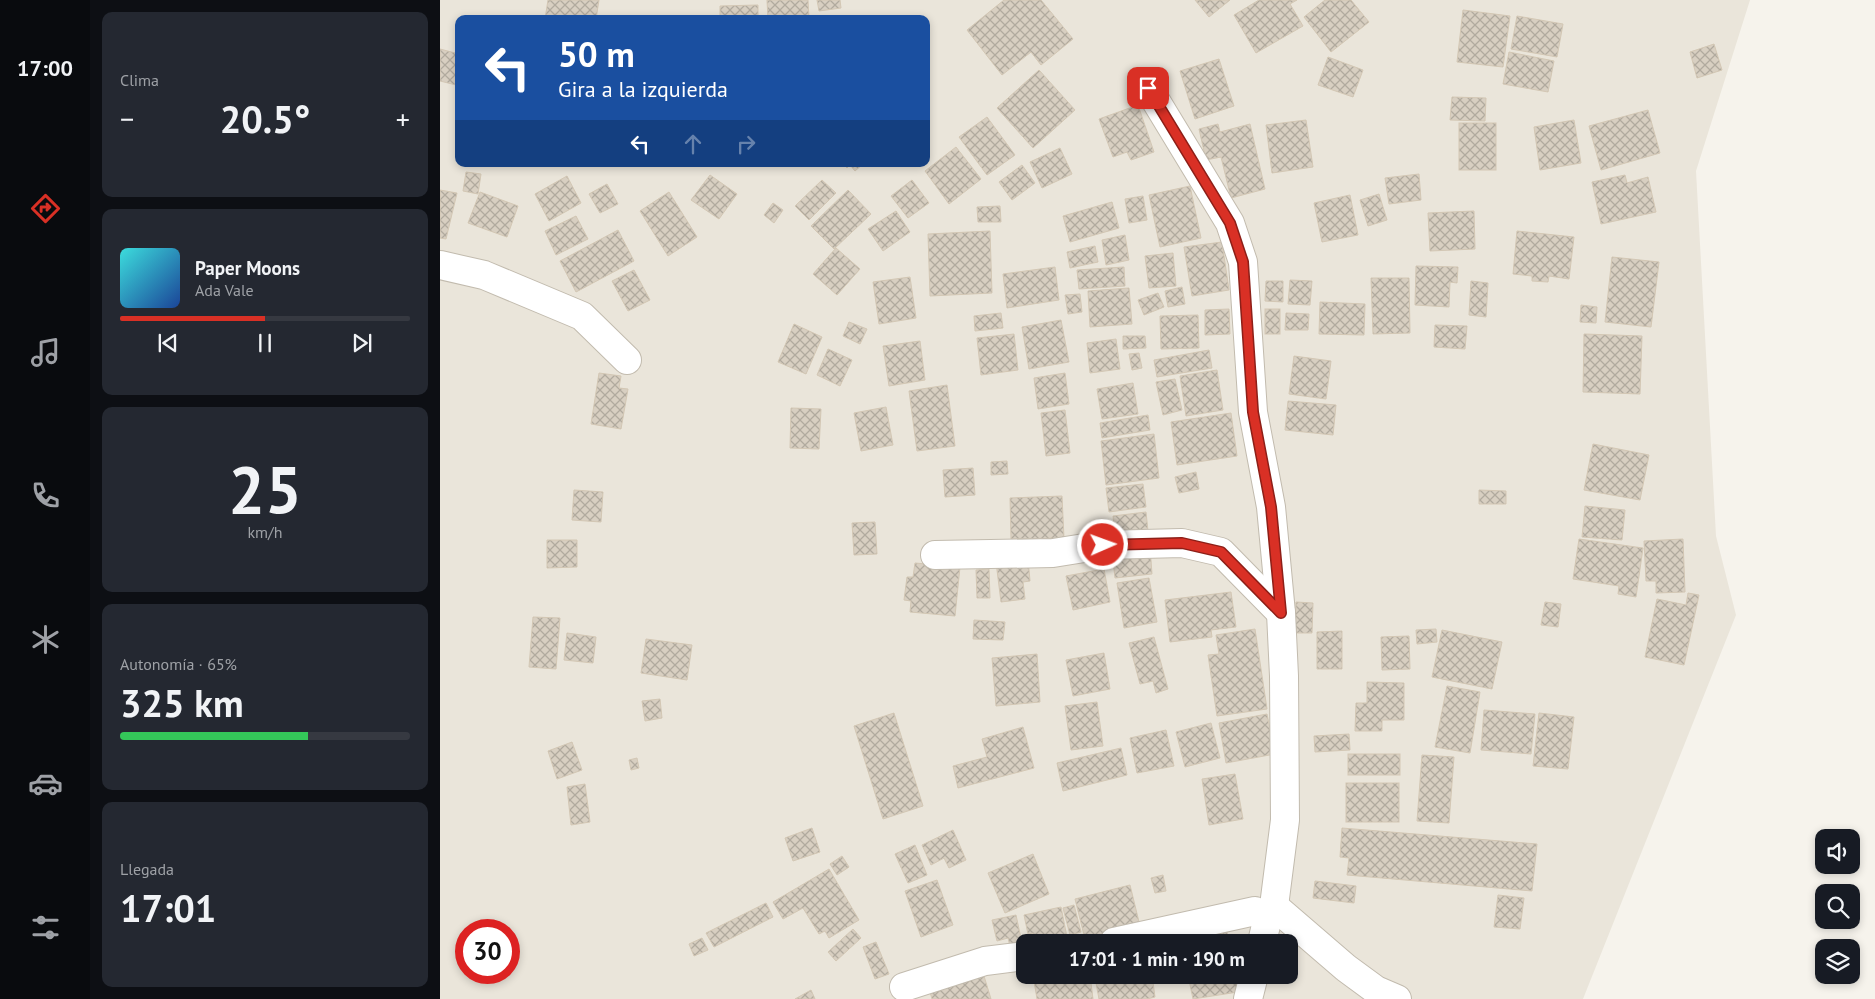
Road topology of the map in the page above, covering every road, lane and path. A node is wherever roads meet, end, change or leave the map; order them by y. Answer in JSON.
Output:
{"nodes":[{"id":1,"x":1148,"y":88,"type":"dead end"},
{"id":2,"x":440,"y":265,"type":"edge"},
{"id":3,"x":627,"y":360,"type":"dead end"},
{"id":4,"x":935,"y":555,"type":"dead end"},
{"id":5,"x":1281,"y":613,"type":"junction"},
{"id":6,"x":1268,"y":923,"type":"edge"},
{"id":7,"x":1150,"y":934,"type":"edge"},
{"id":8,"x":1016,"y":957,"type":"edge"},
{"id":9,"x":1252,"y":984,"type":"edge"},
{"id":10,"x":904,"y":987,"type":"dead end"},
{"id":11,"x":1248,"y":999,"type":"edge"},
{"id":12,"x":1397,"y":999,"type":"edge"}],
"edges":[{"from":1,"to":5,"type":"street"},
{"from":2,"to":3,"type":"street"},
{"from":4,"to":5,"type":"street"},
{"from":5,"to":6,"type":"street"},
{"from":6,"to":7,"type":"street"},
{"from":6,"to":12,"type":"street"},
{"from":8,"to":10,"type":"street"},
{"from":9,"to":11,"type":"street"}]}
